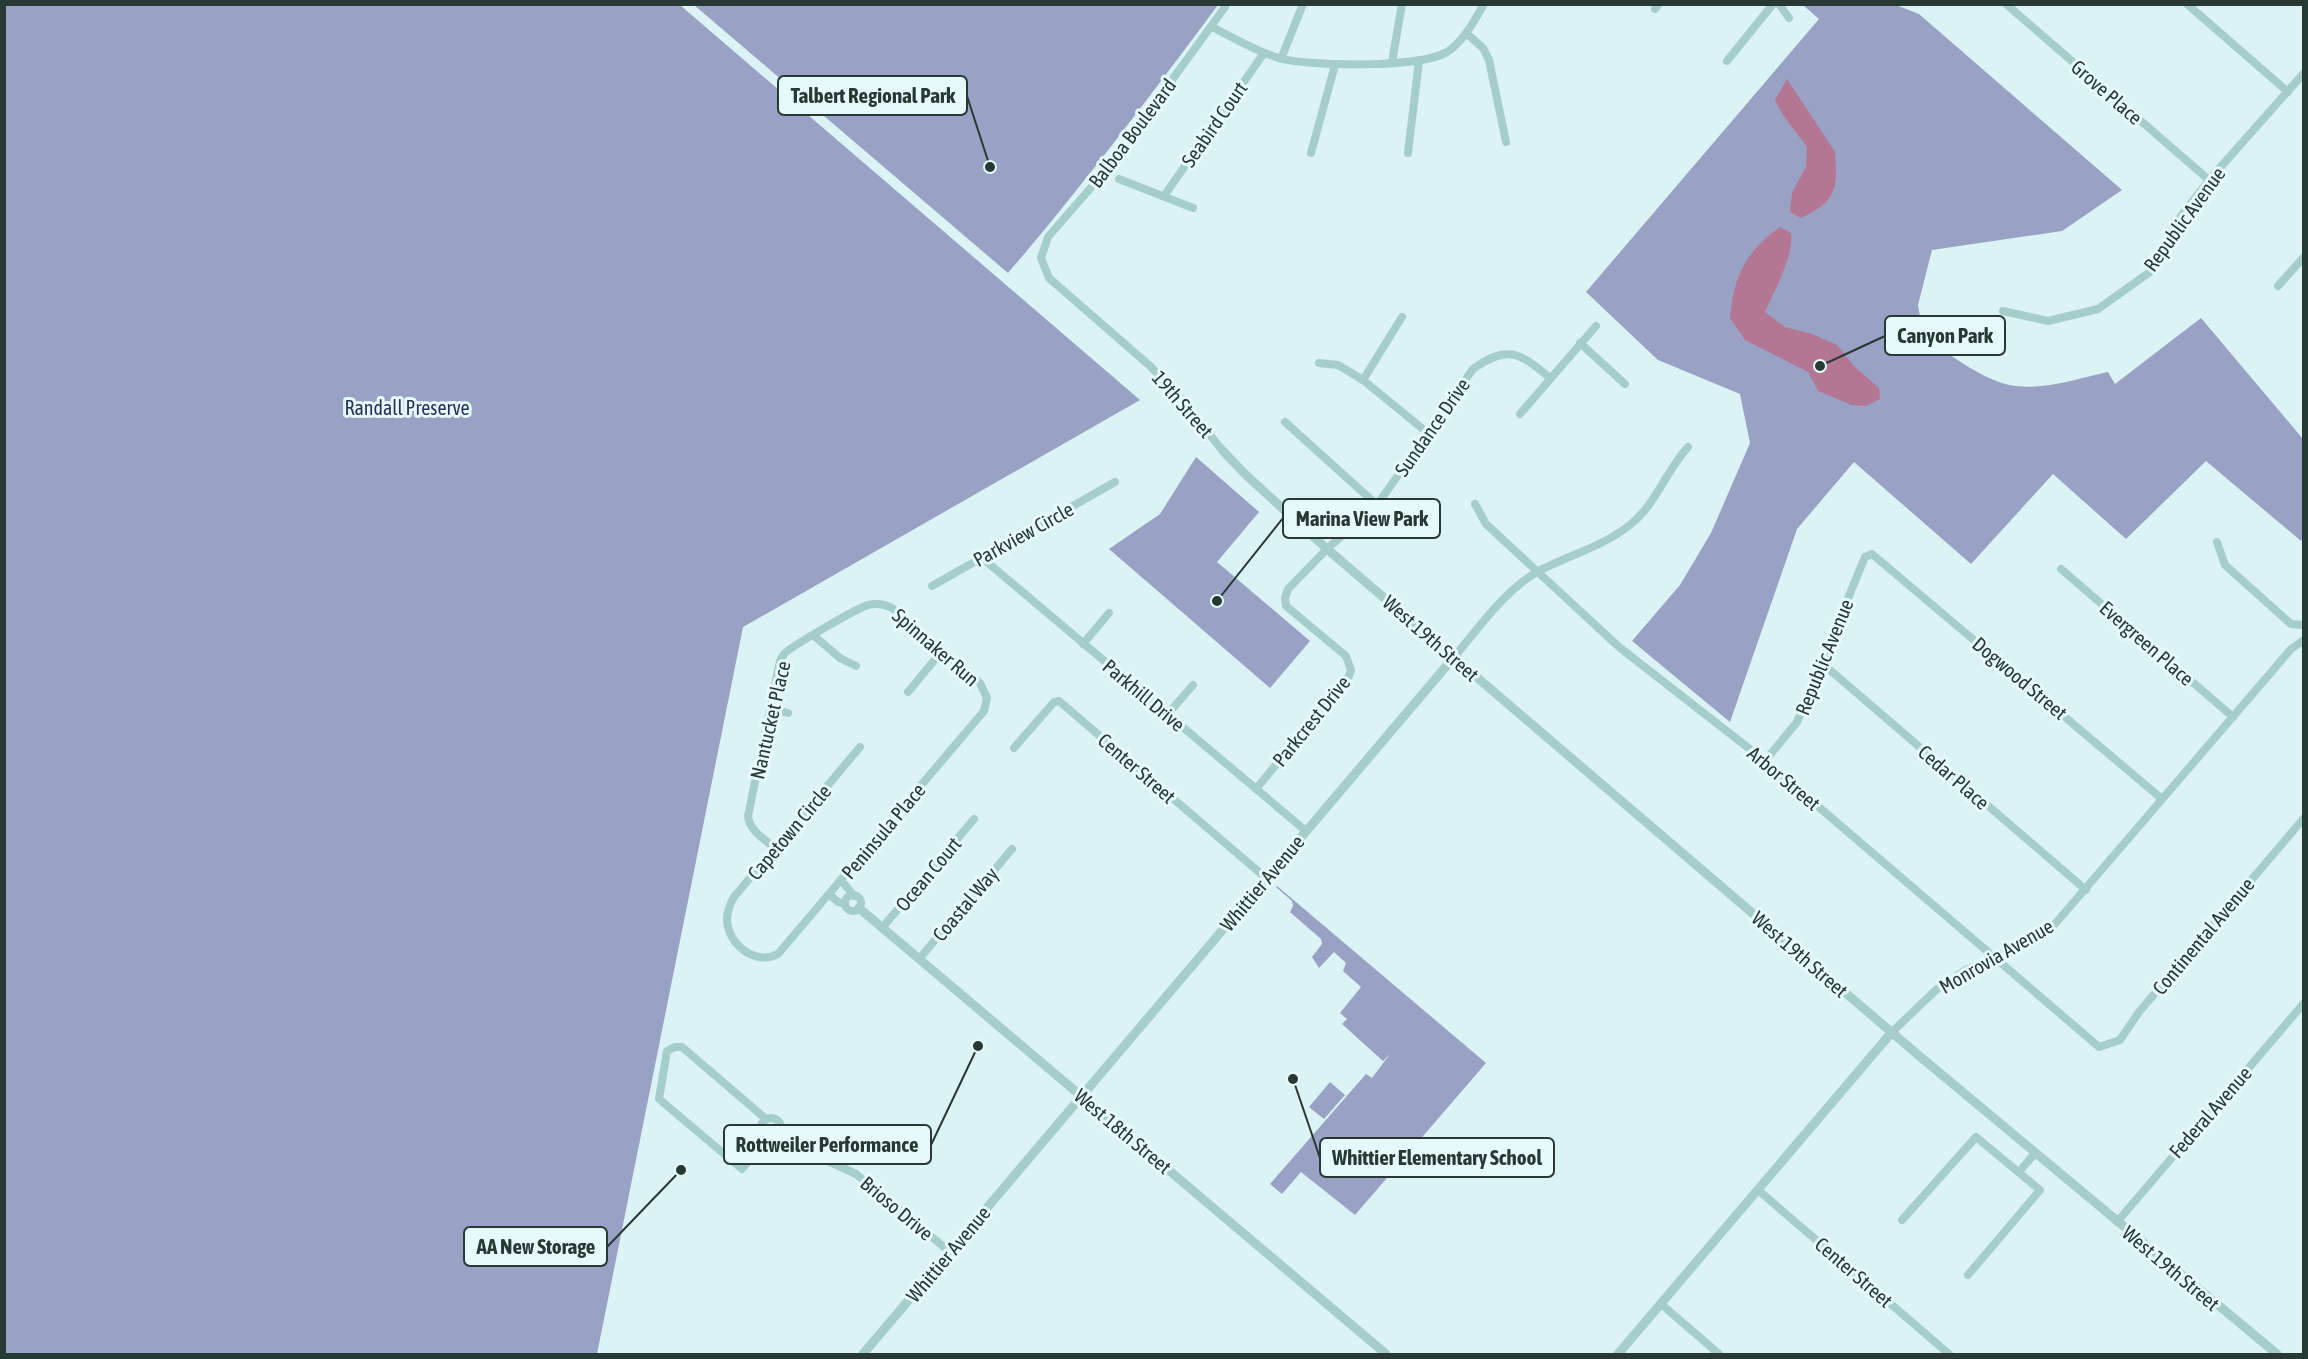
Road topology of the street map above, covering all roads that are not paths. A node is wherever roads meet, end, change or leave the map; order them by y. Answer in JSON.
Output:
{"nodes":[{"id":1,"x":1303,"y":4,"type":"edge"},
{"id":2,"x":1402,"y":4,"type":"edge"},
{"id":3,"x":1484,"y":4,"type":"edge"},
{"id":4,"x":1773,"y":4,"type":"edge"},
{"id":5,"x":1779,"y":4,"type":"edge"},
{"id":6,"x":2006,"y":4,"type":"edge"},
{"id":7,"x":2187,"y":4,"type":"edge"},
{"id":8,"x":1225,"y":7,"type":"dead end"},
{"id":9,"x":1789,"y":18,"type":"dead end"},
{"id":10,"x":1212,"y":27,"type":"junction"},
{"id":11,"x":1466,"y":33,"type":"junction"},
{"id":12,"x":1264,"y":52,"type":"junction"},
{"id":13,"x":1281,"y":59,"type":"junction"},
{"id":14,"x":1419,"y":61,"type":"junction"},
{"id":15,"x":1727,"y":61,"type":"dead end"},
{"id":16,"x":1392,"y":62,"type":"junction"},
{"id":17,"x":1335,"y":65,"type":"junction"},
{"id":18,"x":2304,"y":73,"type":"edge"},
{"id":19,"x":2288,"y":92,"type":"junction"},
{"id":20,"x":1506,"y":142,"type":"dead end"},
{"id":21,"x":1311,"y":153,"type":"dead end"},
{"id":22,"x":1408,"y":153,"type":"dead end"},
{"id":23,"x":1119,"y":179,"type":"dead end"},
{"id":24,"x":2209,"y":180,"type":"junction"},
{"id":25,"x":1164,"y":196,"type":"junction"},
{"id":26,"x":1192,"y":208,"type":"dead end"},
{"id":27,"x":2304,"y":257,"type":"edge"},
{"id":28,"x":1041,"y":258,"type":"joint"},
{"id":29,"x":2278,"y":286,"type":"dead end"},
{"id":30,"x":2003,"y":310,"type":"dead end"},
{"id":31,"x":1401,"y":317,"type":"dead end"},
{"id":32,"x":1596,"y":326,"type":"dead end"},
{"id":33,"x":1581,"y":343,"type":"junction"},
{"id":34,"x":1319,"y":363,"type":"dead end"},
{"id":35,"x":1550,"y":378,"type":"junction"},
{"id":36,"x":1363,"y":380,"type":"junction"},
{"id":37,"x":1625,"y":384,"type":"dead end"},
{"id":38,"x":1520,"y":414,"type":"dead end"},
{"id":39,"x":1284,"y":422,"type":"dead end"},
{"id":40,"x":1429,"y":434,"type":"junction"},
{"id":41,"x":1688,"y":447,"type":"dead end"},
{"id":42,"x":1224,"y":451,"type":"joint"},
{"id":43,"x":1115,"y":482,"type":"dead end"},
{"id":44,"x":1475,"y":504,"type":"dead end"},
{"id":45,"x":1377,"y":505,"type":"junction"},
{"id":46,"x":2217,"y":542,"type":"dead end"},
{"id":47,"x":1327,"y":549,"type":"junction"},
{"id":48,"x":981,"y":557,"type":"junction"},
{"id":49,"x":1877,"y":557,"type":"joint"},
{"id":50,"x":2061,"y":569,"type":"dead end"},
{"id":51,"x":1539,"y":571,"type":"junction"},
{"id":52,"x":932,"y":585,"type":"dead end"},
{"id":53,"x":880,"y":603,"type":"joint"},
{"id":54,"x":1109,"y":613,"type":"dead end"},
{"id":55,"x":2304,"y":625,"type":"edge"},
{"id":56,"x":813,"y":635,"type":"junction"},
{"id":57,"x":2304,"y":640,"type":"edge"},
{"id":58,"x":1083,"y":644,"type":"junction"},
{"id":59,"x":942,"y":651,"type":"junction"},
{"id":60,"x":1454,"y":657,"type":"junction"},
{"id":61,"x":1823,"y":664,"type":"junction"},
{"id":62,"x":856,"y":666,"type":"dead end"},
{"id":63,"x":1193,"y":685,"type":"dead end"},
{"id":64,"x":908,"y":692,"type":"dead end"},
{"id":65,"x":987,"y":698,"type":"joint"},
{"id":66,"x":770,"y":708,"type":"junction"},
{"id":67,"x":788,"y":712,"type":"dead end"},
{"id":68,"x":1167,"y":715,"type":"junction"},
{"id":69,"x":2233,"y":717,"type":"junction"},
{"id":70,"x":860,"y":747,"type":"dead end"},
{"id":71,"x":1014,"y":748,"type":"dead end"},
{"id":72,"x":1765,"y":761,"type":"junction"},
{"id":73,"x":1256,"y":789,"type":"junction"},
{"id":74,"x":2162,"y":799,"type":"junction"},
{"id":75,"x":2304,"y":818,"type":"edge"},
{"id":76,"x":974,"y":819,"type":"dead end"},
{"id":77,"x":1306,"y":831,"type":"junction"},
{"id":78,"x":775,"y":848,"type":"junction"},
{"id":79,"x":1012,"y":849,"type":"dead end"},
{"id":80,"x":1266,"y":878,"type":"junction"},
{"id":81,"x":841,"y":880,"type":"junction"},
{"id":82,"x":2086,"y":890,"type":"junction"},
{"id":83,"x":829,"y":894,"type":"junction"},
{"id":84,"x":855,"y":896,"type":"junction"},
{"id":85,"x":845,"y":904,"type":"junction"},
{"id":86,"x":859,"y":908,"type":"junction"},
{"id":87,"x":882,"y":928,"type":"junction"},
{"id":88,"x":770,"y":958,"type":"joint"},
{"id":89,"x":1994,"y":958,"type":"junction"},
{"id":90,"x":919,"y":959,"type":"junction"},
{"id":91,"x":2304,"y":1003,"type":"edge"},
{"id":92,"x":1892,"y":1032,"type":"junction"},
{"id":93,"x":2099,"y":1047,"type":"joint"},
{"id":94,"x":1081,"y":1096,"type":"junction"},
{"id":95,"x":766,"y":1119,"type":"junction"},
{"id":96,"x":779,"y":1135,"type":"junction"},
{"id":97,"x":767,"y":1138,"type":"junction"},
{"id":98,"x":2035,"y":1153,"type":"junction"},
{"id":99,"x":2019,"y":1172,"type":"junction"},
{"id":100,"x":1758,"y":1190,"type":"junction"},
{"id":101,"x":1902,"y":1220,"type":"dead end"},
{"id":102,"x":2117,"y":1222,"type":"junction"},
{"id":103,"x":950,"y":1252,"type":"junction"},
{"id":104,"x":1968,"y":1275,"type":"dead end"},
{"id":105,"x":1660,"y":1304,"type":"junction"},
{"id":106,"x":863,"y":1354,"type":"edge"},
{"id":107,"x":1386,"y":1354,"type":"edge"},
{"id":108,"x":1618,"y":1354,"type":"edge"},
{"id":109,"x":1719,"y":1354,"type":"edge"},
{"id":110,"x":1949,"y":1354,"type":"edge"},
{"id":111,"x":2277,"y":1354,"type":"edge"}],
"edges":[{"from":1,"to":13,"type":"street"},
{"from":2,"to":16,"type":"street"},
{"from":3,"to":11,"type":"street"},
{"from":4,"to":15,"type":"street"},
{"from":5,"to":9,"type":"street"},
{"from":6,"to":24,"type":"street","name":"Grove Place"},
{"from":7,"to":19,"type":"street"},
{"from":8,"to":10,"type":"street","name":"Balboa Boulevard"},
{"from":10,"to":12,"type":"street"},
{"from":10,"to":28,"type":"street","name":"Balboa Boulevard"},
{"from":11,"to":14,"type":"street"},
{"from":11,"to":20,"type":"street"},
{"from":12,"to":13,"type":"street"},
{"from":12,"to":25,"type":"street","name":"Seabird Court"},
{"from":13,"to":17,"type":"street"},
{"from":14,"to":16,"type":"street"},
{"from":14,"to":22,"type":"street"},
{"from":16,"to":17,"type":"street"},
{"from":17,"to":21,"type":"street"},
{"from":18,"to":19,"type":"street","name":"Republic Avenue"},
{"from":19,"to":24,"type":"street","name":"Republic Avenue"},
{"from":23,"to":25,"type":"street"},
{"from":24,"to":30,"type":"street","name":"Republic Avenue"},
{"from":25,"to":26,"type":"street"},
{"from":27,"to":29,"type":"street"},
{"from":28,"to":42,"type":"street","name":"19th Street"},
{"from":31,"to":36,"type":"street"},
{"from":32,"to":33,"type":"street"},
{"from":33,"to":35,"type":"street"},
{"from":33,"to":37,"type":"street"},
{"from":34,"to":36,"type":"street"},
{"from":35,"to":38,"type":"street"},
{"from":35,"to":40,"type":"street","name":"Sundance Drive"},
{"from":36,"to":40,"type":"street"},
{"from":39,"to":45,"type":"street"},
{"from":40,"to":45,"type":"street","name":"Sundance Drive"},
{"from":41,"to":51,"type":"street","name":"Whittier Avenue"},
{"from":42,"to":47,"type":"street","name":"19th Street"},
{"from":43,"to":48,"type":"street","name":"Parkview Circle"},
{"from":44,"to":51,"type":"street","name":"Arbor Street"},
{"from":45,"to":47,"type":"street","name":"Sundance Drive"},
{"from":46,"to":55,"type":"street"},
{"from":47,"to":60,"type":"street","name":"West 19th Street"},
{"from":47,"to":73,"type":"street","name":"Parkcrest Drive"},
{"from":48,"to":52,"type":"street","name":"Parkview Circle"},
{"from":48,"to":58,"type":"street","name":"Parkhill Drive"},
{"from":49,"to":61,"type":"street","name":"Republic Avenue"},
{"from":49,"to":74,"type":"street","name":"Dogwood Street"},
{"from":50,"to":69,"type":"street","name":"Evergreen Place"},
{"from":51,"to":60,"type":"street","name":"Whittier Avenue"},
{"from":51,"to":72,"type":"street","name":"Arbor Street"},
{"from":53,"to":56,"type":"street","name":"Nantucket Place"},
{"from":53,"to":59,"type":"street","name":"Spinnaker Run"},
{"from":54,"to":58,"type":"street"},
{"from":56,"to":62,"type":"street"},
{"from":56,"to":66,"type":"street","name":"Nantucket Place"},
{"from":57,"to":69,"type":"street","name":"Monrovia Avenue"},
{"from":58,"to":68,"type":"street","name":"Parkhill Drive"},
{"from":59,"to":64,"type":"street"},
{"from":59,"to":65,"type":"street","name":"Spinnaker Run"},
{"from":60,"to":77,"type":"street","name":"Whittier Avenue"},
{"from":60,"to":92,"type":"street","name":"West 19th Street"},
{"from":61,"to":72,"type":"street","name":"Republic Avenue"},
{"from":61,"to":82,"type":"street","name":"Cedar Place"},
{"from":63,"to":68,"type":"street"},
{"from":65,"to":81,"type":"street","name":"Peninsula Place"},
{"from":66,"to":67,"type":"street"},
{"from":66,"to":78,"type":"street","name":"Nantucket Place"},
{"from":68,"to":73,"type":"street","name":"Parkhill Drive"},
{"from":69,"to":74,"type":"street","name":"Monrovia Avenue"},
{"from":70,"to":78,"type":"street","name":"Capetown Circle"},
{"from":71,"to":80,"type":"street","name":"Center Street"},
{"from":72,"to":89,"type":"street","name":"Arbor Street"},
{"from":73,"to":77,"type":"street","name":"Parkhill Drive"},
{"from":74,"to":82,"type":"street","name":"Monrovia Avenue"},
{"from":75,"to":93,"type":"street","name":"Continental Avenue"},
{"from":76,"to":87,"type":"street","name":"Ocean Court"},
{"from":77,"to":80,"type":"street","name":"Whittier Avenue"},
{"from":78,"to":88,"type":"street","name":"Capetown Circle"},
{"from":79,"to":90,"type":"street","name":"Coastal Way"},
{"from":80,"to":94,"type":"street","name":"Whittier Avenue"},
{"from":81,"to":83,"type":"street","name":"Peninsula Place"},
{"from":81,"to":84,"type":"street"},
{"from":82,"to":89,"type":"street","name":"Monrovia Avenue"},
{"from":83,"to":85,"type":"street","name":"West 18th Street"},
{"from":83,"to":88,"type":"street","name":"Peninsula Place"},
{"from":84,"to":85,"type":"street"},
{"from":84,"to":86,"type":"street"},
{"from":85,"to":86,"type":"street","name":"West 18th Street"},
{"from":86,"to":87,"type":"street","name":"West 18th Street"},
{"from":87,"to":90,"type":"street","name":"West 18th Street"},
{"from":89,"to":92,"type":"street","name":"Monrovia Avenue"},
{"from":89,"to":93,"type":"street","name":"Arbor Street"},
{"from":90,"to":94,"type":"street","name":"West 18th Street"},
{"from":91,"to":102,"type":"street","name":"Federal Avenue"},
{"from":92,"to":98,"type":"street","name":"West 19th Street"},
{"from":92,"to":100,"type":"street","name":"Monrovia Avenue"},
{"from":94,"to":103,"type":"street","name":"Whittier Avenue"},
{"from":94,"to":107,"type":"street","name":"West 18th Street"},
{"from":95,"to":96,"type":"street","name":"Brioso Drive"},
{"from":95,"to":97,"type":"street"},
{"from":95,"to":97,"type":"street","name":"Brioso Drive"},
{"from":96,"to":97,"type":"street"},
{"from":96,"to":103,"type":"street","name":"Brioso Drive"},
{"from":98,"to":99,"type":"street"},
{"from":98,"to":102,"type":"street","name":"West 19th Street"},
{"from":99,"to":101,"type":"street"},
{"from":99,"to":104,"type":"street"},
{"from":100,"to":105,"type":"street","name":"Monrovia Avenue"},
{"from":100,"to":110,"type":"street","name":"Center Street"},
{"from":102,"to":111,"type":"street","name":"West 19th Street"},
{"from":103,"to":106,"type":"street","name":"Whittier Avenue"},
{"from":105,"to":108,"type":"street","name":"Monrovia Avenue"},
{"from":105,"to":109,"type":"street"}]}
